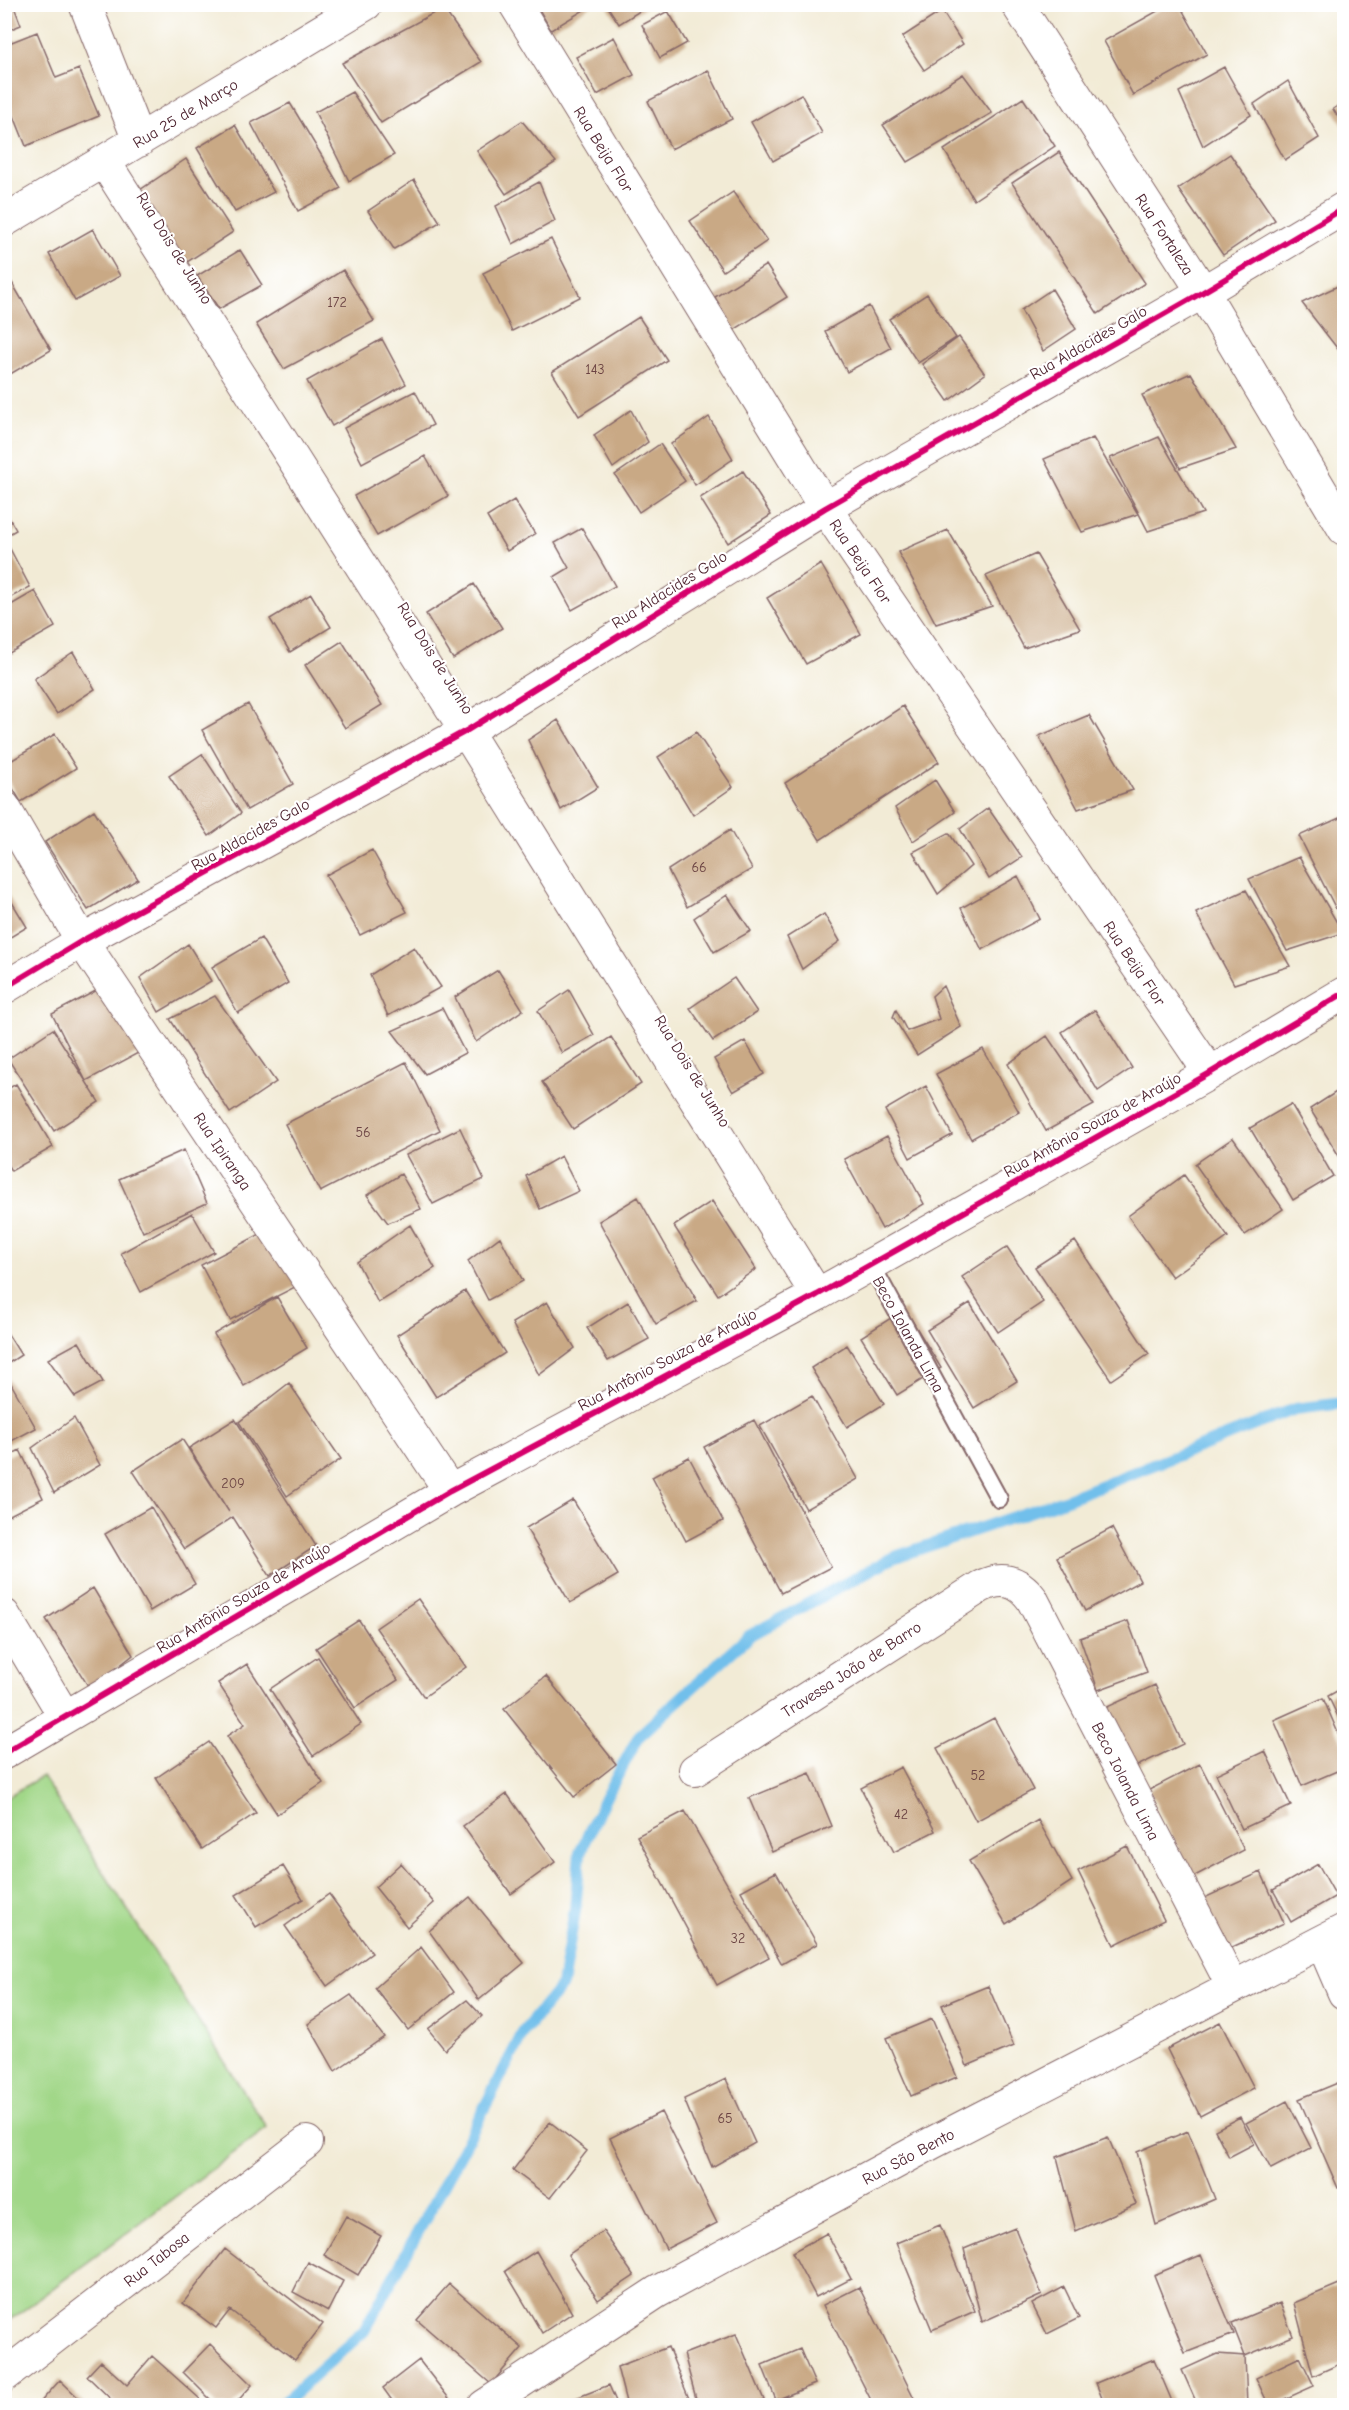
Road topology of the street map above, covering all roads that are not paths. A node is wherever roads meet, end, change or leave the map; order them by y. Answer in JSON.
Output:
{"nodes":[{"id":1,"x":85,"y":4,"type":"edge"},
{"id":2,"x":366,"y":4,"type":"edge"},
{"id":3,"x":515,"y":4,"type":"edge"},
{"id":4,"x":1017,"y":4,"type":"edge"},
{"id":5,"x":139,"y":141,"type":"junction"},
{"id":6,"x":104,"y":161,"type":"junction"},
{"id":7,"x":1344,"y":208,"type":"edge"},
{"id":8,"x":4,"y":221,"type":"edge"},
{"id":9,"x":1203,"y":292,"type":"junction"},
{"id":10,"x":825,"y":508,"type":"junction"},
{"id":11,"x":1344,"y":529,"type":"edge"},
{"id":12,"x":466,"y":732,"type":"junction"},
{"id":13,"x":4,"y":807,"type":"edge"},
{"id":14,"x":82,"y":941,"type":"junction"},
{"id":15,"x":4,"y":988,"type":"edge"},
{"id":16,"x":1344,"y":993,"type":"edge"},
{"id":17,"x":1210,"y":1073,"type":"junction"},
{"id":18,"x":871,"y":1264,"type":"junction"},
{"id":19,"x":816,"y":1295,"type":"junction"},
{"id":20,"x":450,"y":1491,"type":"junction"},
{"id":21,"x":999,"y":1499,"type":"dead end"},
{"id":22,"x":1012,"y":1581,"type":"joint"},
{"id":23,"x":4,"y":1615,"type":"edge"},
{"id":24,"x":65,"y":1717,"type":"junction"},
{"id":25,"x":4,"y":1753,"type":"edge"},
{"id":26,"x":695,"y":1770,"type":"dead end"},
{"id":27,"x":1333,"y":1936,"type":"edge"},
{"id":28,"x":1233,"y":1987,"type":"junction"},
{"id":29,"x":1344,"y":1993,"type":"edge"},
{"id":30,"x":307,"y":2142,"type":"dead end"},
{"id":31,"x":4,"y":2376,"type":"edge"},
{"id":32,"x":484,"y":2406,"type":"edge"}],
"edges":[{"from":1,"to":5,"type":"street"},
{"from":2,"to":5,"type":"street","name":"Rua 25 de Março"},
{"from":3,"to":10,"type":"street","name":"Rua Beija Flor"},
{"from":4,"to":9,"type":"street","name":"Rua Fortaleza"},
{"from":5,"to":6,"type":"street","name":"Rua 25 de Março"},
{"from":6,"to":8,"type":"street","name":"Rua 25 de Março"},
{"from":6,"to":12,"type":"street","name":"Rua Dois de Junho"},
{"from":7,"to":9,"type":"street","name":"Rua Aldacides Galo"},
{"from":9,"to":10,"type":"street","name":"Rua Aldacides Galo"},
{"from":9,"to":11,"type":"street","name":"Rua Fortaleza"},
{"from":10,"to":12,"type":"street","name":"Rua Aldacides Galo"},
{"from":10,"to":17,"type":"street","name":"Rua Beija Flor"},
{"from":12,"to":14,"type":"street","name":"Rua Aldacides Galo"},
{"from":12,"to":19,"type":"street","name":"Rua Dois de Junho"},
{"from":13,"to":14,"type":"street","name":"Rua Ipiranga"},
{"from":14,"to":15,"type":"street","name":"Rua Aldacides Galo"},
{"from":14,"to":20,"type":"street","name":"Rua Ipiranga"},
{"from":16,"to":17,"type":"street","name":"Rua Antônio Souza de Araújo"},
{"from":17,"to":18,"type":"street","name":"Rua Antônio Souza de Araújo"},
{"from":18,"to":19,"type":"street","name":"Rua Antônio Souza de Araújo"},
{"from":18,"to":21,"type":"lane","name":"Beco Iolanda Lima"},
{"from":19,"to":20,"type":"street","name":"Rua Antônio Souza de Araújo"},
{"from":20,"to":24,"type":"street","name":"Rua Antônio Souza de Araújo"},
{"from":22,"to":26,"type":"street","name":"Travessa João de Barro"},
{"from":22,"to":28,"type":"street","name":"Beco Iolanda Lima"},
{"from":23,"to":24,"type":"street"},
{"from":24,"to":25,"type":"street","name":"Rua Antônio Souza de Araújo"},
{"from":27,"to":28,"type":"street","name":"Rua São Bento"},
{"from":27,"to":29,"type":"street"},
{"from":28,"to":32,"type":"street","name":"Rua São Bento"},
{"from":30,"to":31,"type":"street","name":"Rua Tabosa"}]}
